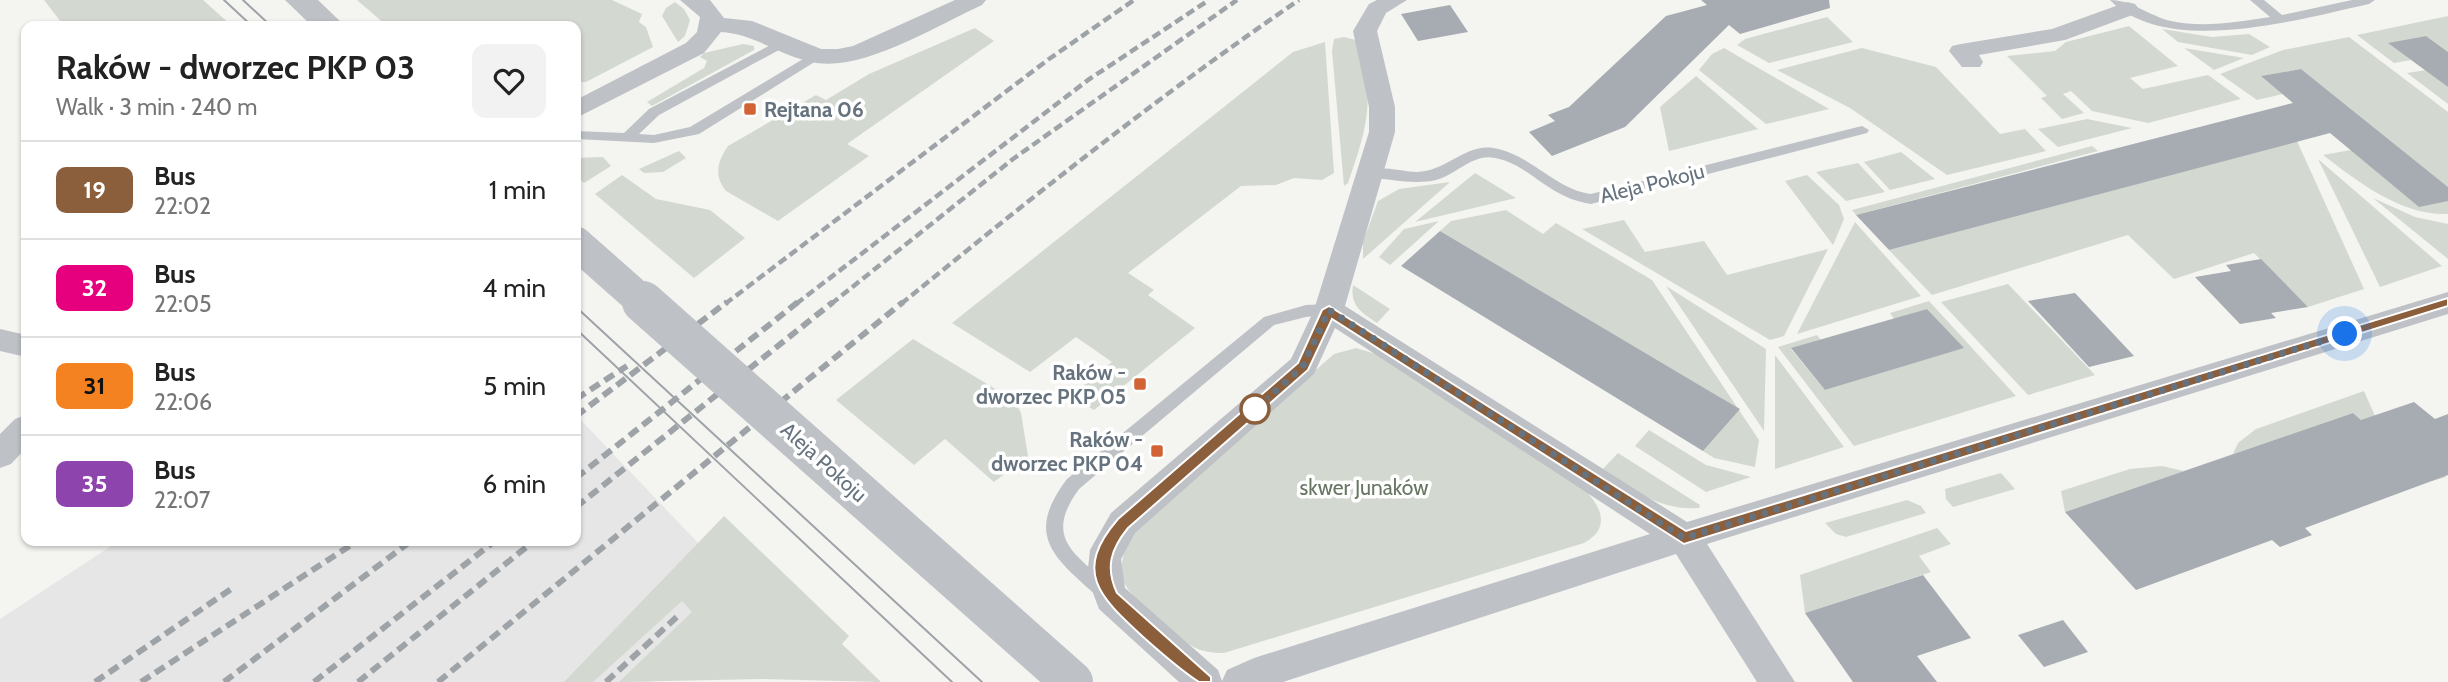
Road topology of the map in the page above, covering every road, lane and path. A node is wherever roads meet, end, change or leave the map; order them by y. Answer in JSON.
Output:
{"nodes":[{"id":1,"x":300,"y":0,"type":"edge"},
{"id":2,"x":692,"y":0,"type":"edge"},
{"id":3,"x":974,"y":0,"type":"edge"},
{"id":4,"x":1395,"y":0,"type":"edge"},
{"id":5,"x":2256,"y":0,"type":"edge"},
{"id":6,"x":2369,"y":0,"type":"edge"},
{"id":7,"x":2121,"y":5,"type":"edge"},
{"id":8,"x":2278,"y":18,"type":"junction"},
{"id":9,"x":324,"y":21,"type":"edge"},
{"id":10,"x":712,"y":25,"type":"junction"},
{"id":11,"x":786,"y":41,"type":"junction"},
{"id":12,"x":818,"y":56,"type":"junction"},
{"id":13,"x":1970,"y":62,"type":"dead end"},
{"id":14,"x":581,"y":107,"type":"edge"},
{"id":15,"x":1862,"y":130,"type":"dead end"},
{"id":16,"x":581,"y":135,"type":"edge"},
{"id":17,"x":626,"y":138,"type":"junction"},
{"id":18,"x":1371,"y":173,"type":"junction"},
{"id":19,"x":581,"y":247,"type":"edge"},
{"id":20,"x":2448,"y":303,"type":"edge"},
{"id":21,"x":1329,"y":310,"type":"junction"},
{"id":22,"x":0,"y":340,"type":"edge"},
{"id":23,"x":21,"y":345,"type":"edge"},
{"id":24,"x":21,"y":433,"type":"edge"},
{"id":25,"x":0,"y":454,"type":"edge"},
{"id":26,"x":1684,"y":538,"type":"junction"},
{"id":27,"x":1111,"y":598,"type":"junction"},
{"id":28,"x":1072,"y":682,"type":"edge"},
{"id":29,"x":1205,"y":682,"type":"edge"},
{"id":30,"x":1240,"y":682,"type":"edge"},
{"id":31,"x":1777,"y":682,"type":"edge"}],
"edges":[{"from":1,"to":9,"type":"street"},
{"from":2,"to":10,"type":"street"},
{"from":3,"to":12,"type":"street"},
{"from":4,"to":18,"type":"street"},
{"from":5,"to":8,"type":"lane"},
{"from":6,"to":8,"type":"lane"},
{"from":7,"to":8,"type":"lane"},
{"from":7,"to":13,"type":"street"},
{"from":10,"to":11,"type":"street"},
{"from":10,"to":14,"type":"street"},
{"from":11,"to":12,"type":"street"},
{"from":11,"to":17,"type":"lane"},
{"from":12,"to":17,"type":"lane"},
{"from":15,"to":18,"type":"lane","name":"Aleja Pokoju"},
{"from":16,"to":17,"type":"lane"},
{"from":18,"to":21,"type":"street"},
{"from":19,"to":28,"type":"street","name":"Aleja Pokoju","bridge":true},
{"from":20,"to":26,"type":"street"},
{"from":21,"to":26,"type":"street"},
{"from":21,"to":27,"type":"street"},
{"from":21,"to":27,"type":"lane"},
{"from":22,"to":23,"type":"street"},
{"from":24,"to":25,"type":"street"},
{"from":26,"to":30,"type":"street"},
{"from":26,"to":31,"type":"street"},
{"from":27,"to":29,"type":"street"}]}
